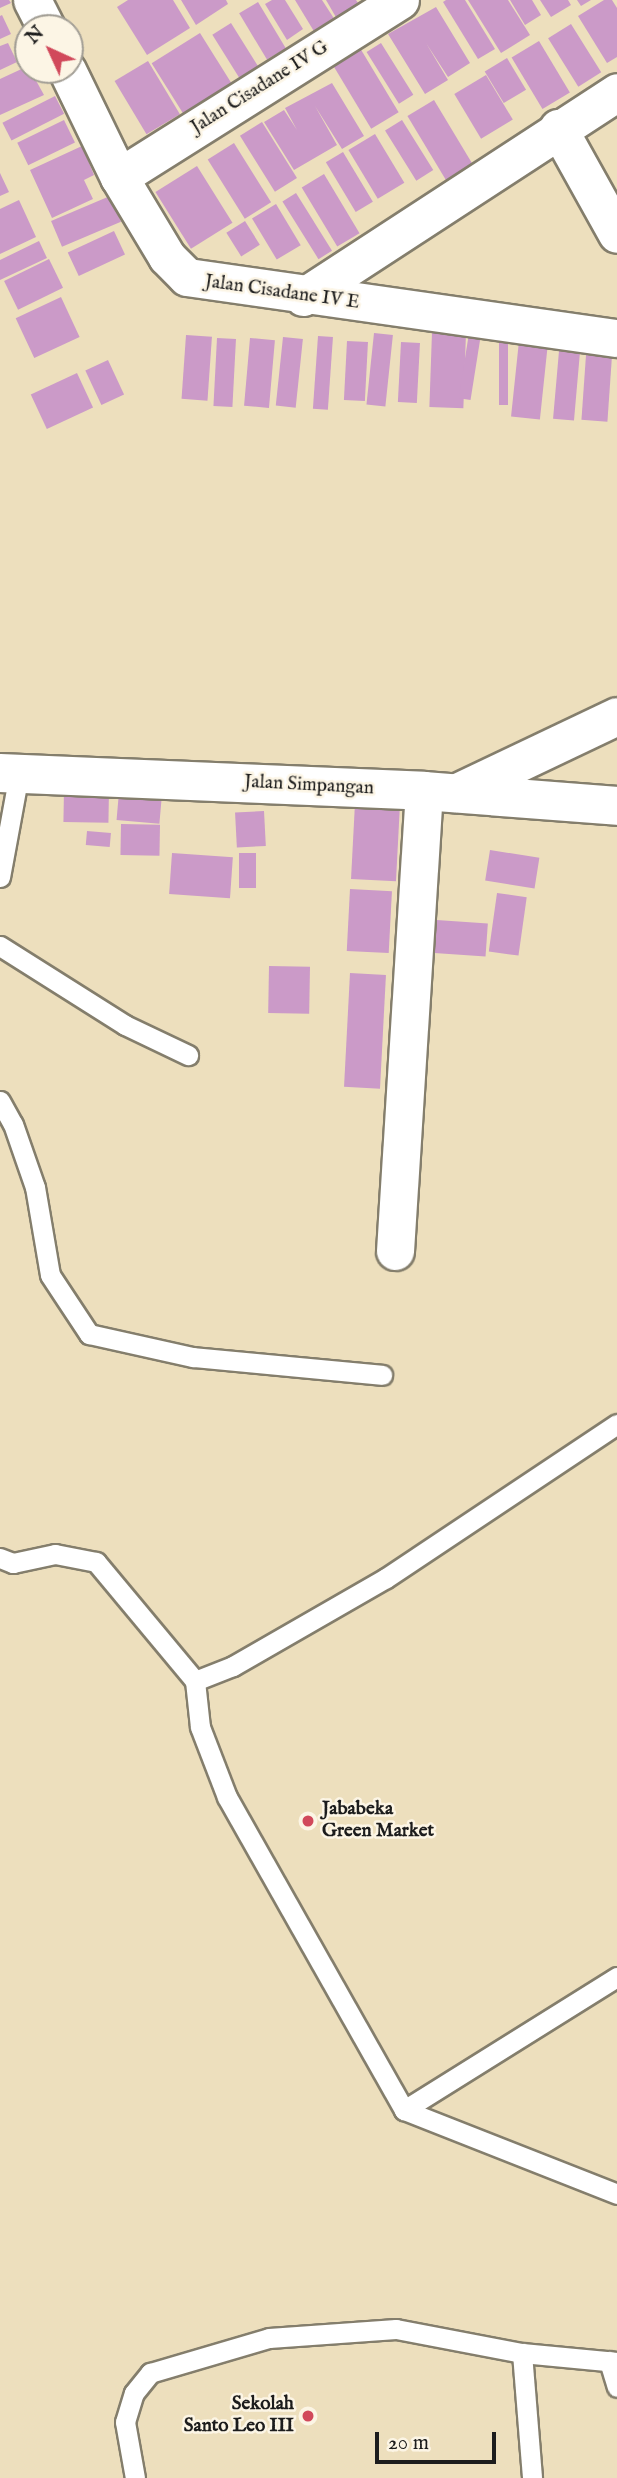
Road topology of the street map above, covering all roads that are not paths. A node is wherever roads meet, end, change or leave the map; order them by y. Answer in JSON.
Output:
{"nodes":[{"id":1,"x":400,"y":0,"type":"edge"},
{"id":2,"x":74,"y":84,"type":"edge"},
{"id":3,"x":617,"y":92,"type":"edge"},
{"id":4,"x":558,"y":128,"type":"junction"},
{"id":5,"x":119,"y":177,"type":"junction"},
{"id":6,"x":617,"y":234,"type":"edge"},
{"id":7,"x":303,"y":297,"type":"junction"},
{"id":8,"x":617,"y":338,"type":"edge"},
{"id":9,"x":617,"y":716,"type":"edge"},
{"id":10,"x":10,"y":773,"type":"edge"},
{"id":11,"x":440,"y":792,"type":"junction"},
{"id":12,"x":617,"y":806,"type":"edge"},
{"id":13,"x":0,"y":877,"type":"edge"},
{"id":14,"x":0,"y":946,"type":"edge"},
{"id":15,"x":188,"y":1055,"type":"dead end"},
{"id":16,"x":0,"y":1101,"type":"edge"},
{"id":17,"x":395,"y":1251,"type":"dead end"},
{"id":18,"x":382,"y":1375,"type":"dead end"},
{"id":19,"x":617,"y":1424,"type":"edge"},
{"id":20,"x":0,"y":1559,"type":"edge"},
{"id":21,"x":195,"y":1681,"type":"junction"},
{"id":22,"x":617,"y":1977,"type":"edge"},
{"id":23,"x":404,"y":2110,"type":"junction"},
{"id":24,"x":617,"y":2194,"type":"edge"},
{"id":25,"x":522,"y":2353,"type":"junction"},
{"id":26,"x":613,"y":2361,"type":"edge"},
{"id":27,"x":617,"y":2387,"type":"edge"},
{"id":28,"x":135,"y":2478,"type":"edge"},
{"id":29,"x":532,"y":2478,"type":"edge"}],
"edges":[{"from":1,"to":5,"type":"street","name":"Jalan Cisadane IV G"},
{"from":2,"to":5,"type":"street","name":"Jalan Cisadane IV E"},
{"from":3,"to":4,"type":"street"},
{"from":4,"to":6,"type":"street"},
{"from":4,"to":7,"type":"street"},
{"from":5,"to":7,"type":"street","name":"Jalan Cisadane IV E"},
{"from":7,"to":8,"type":"street","name":"Jalan Cisadane IV E"},
{"from":9,"to":11,"type":"street"},
{"from":10,"to":11,"type":"street","name":"Jalan Simpangan"},
{"from":10,"to":13,"type":"lane"},
{"from":11,"to":12,"type":"street","name":"Jalan Simpangan"},
{"from":11,"to":17,"type":"street"},
{"from":14,"to":15,"type":"lane"},
{"from":16,"to":18,"type":"lane"},
{"from":19,"to":21,"type":"lane"},
{"from":20,"to":21,"type":"lane"},
{"from":21,"to":23,"type":"lane"},
{"from":22,"to":23,"type":"lane"},
{"from":23,"to":24,"type":"lane"},
{"from":25,"to":26,"type":"lane"},
{"from":25,"to":28,"type":"lane"},
{"from":25,"to":29,"type":"lane"},
{"from":26,"to":27,"type":"lane"}]}
